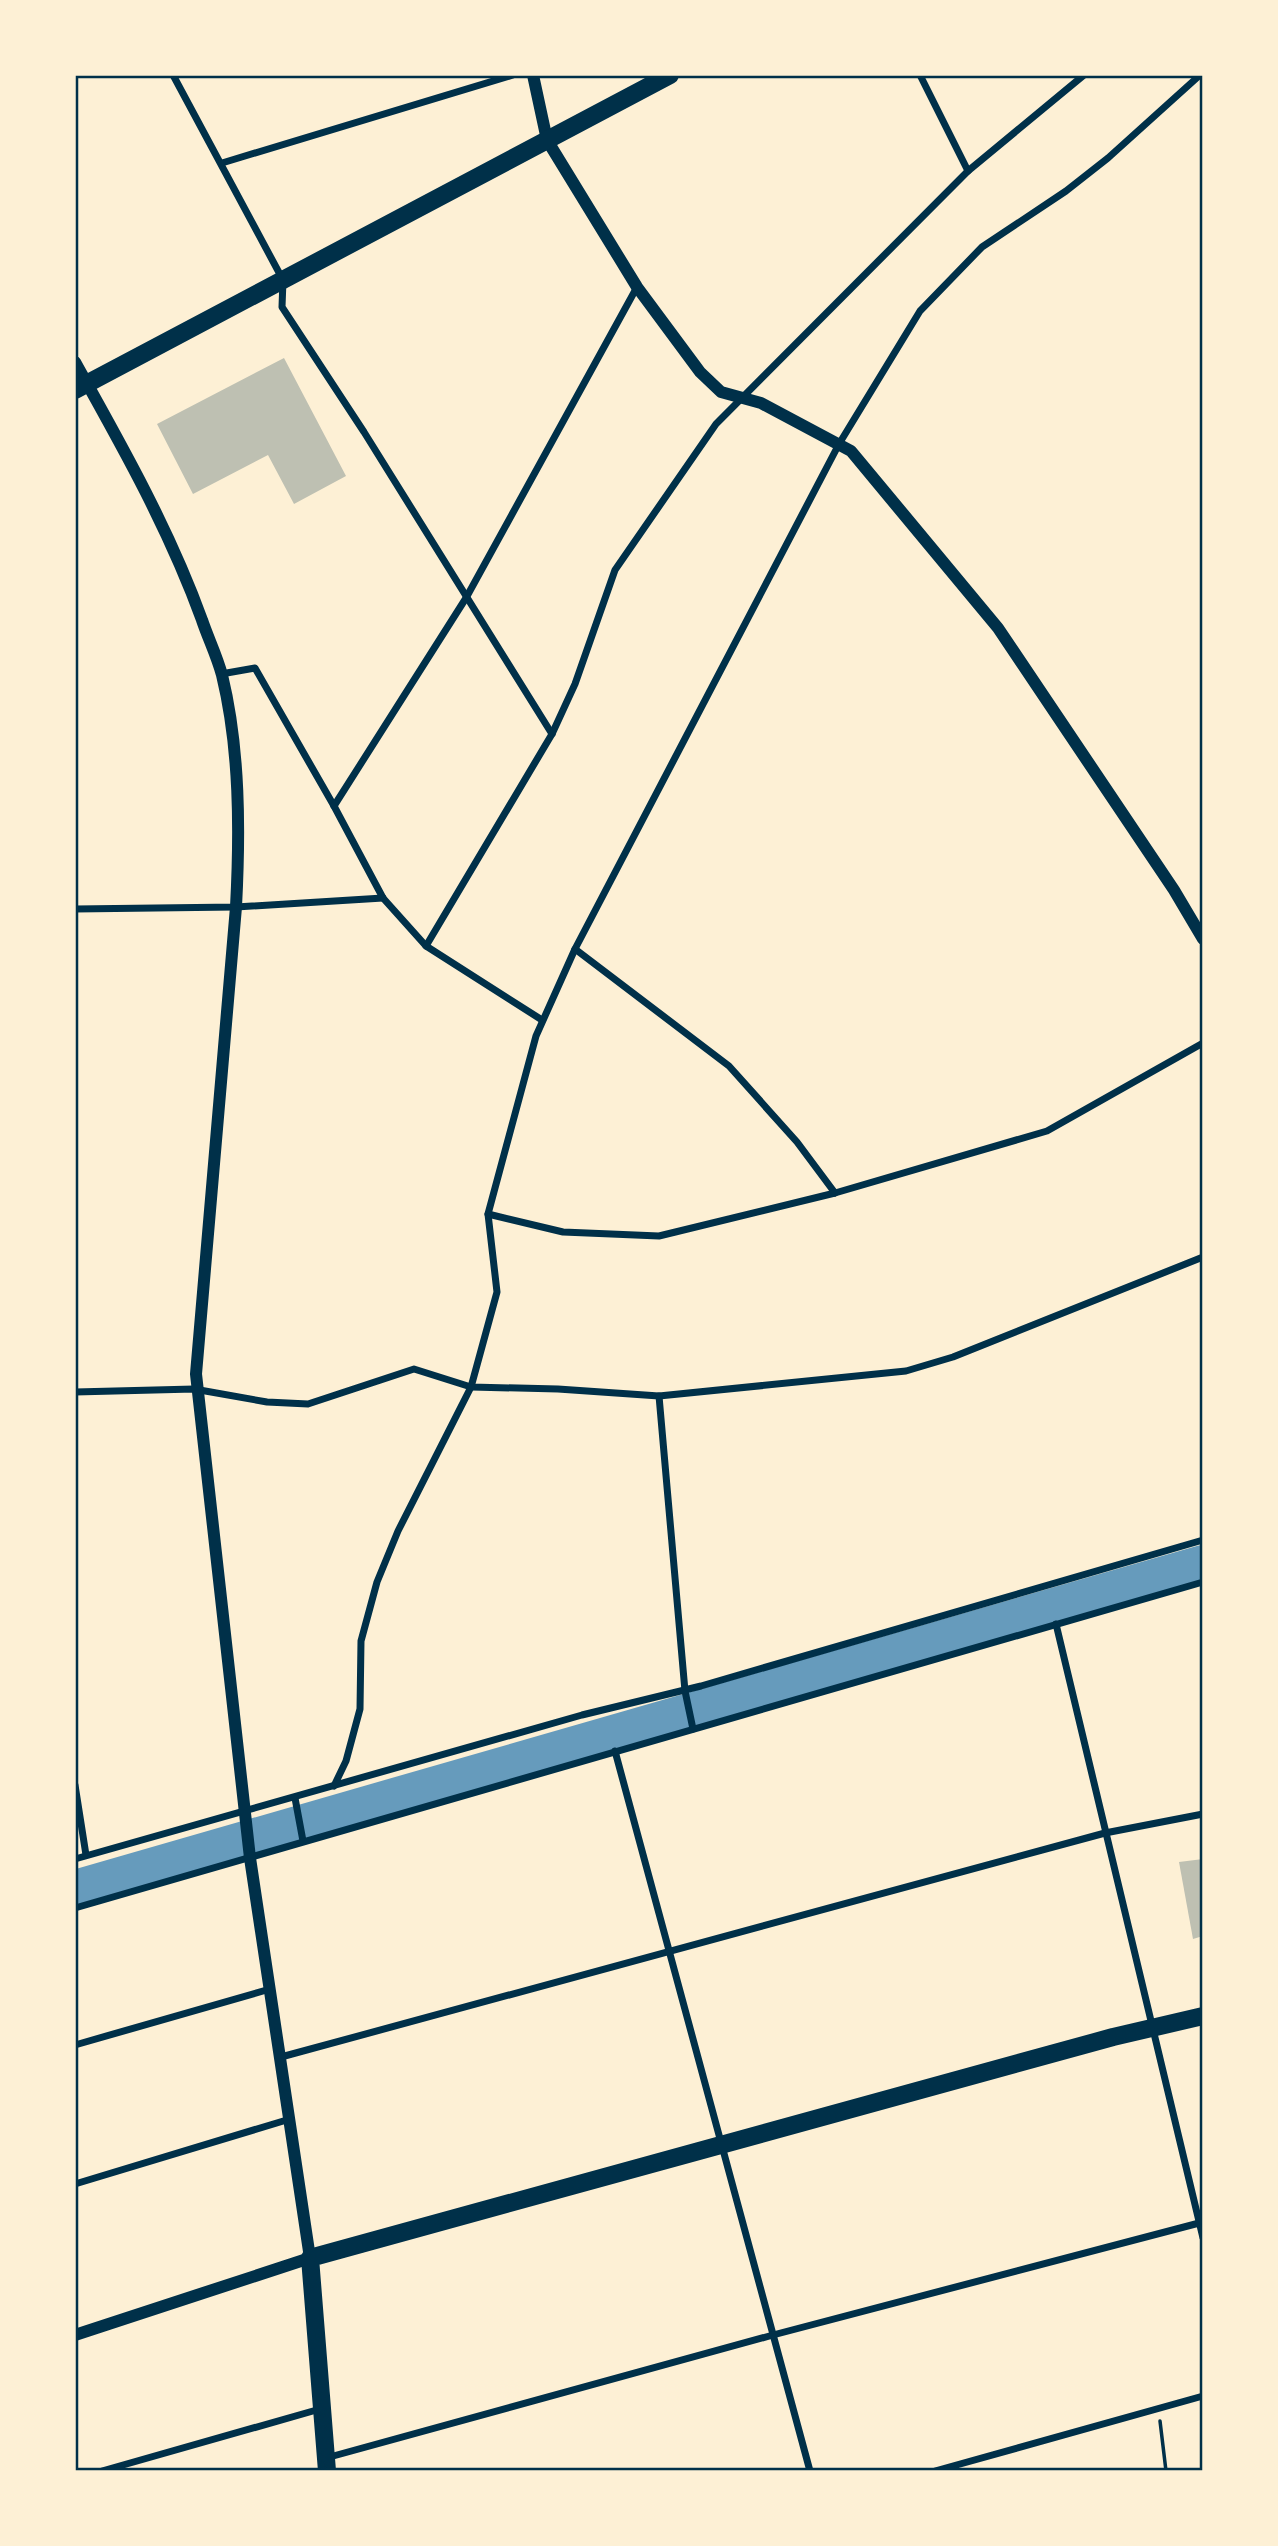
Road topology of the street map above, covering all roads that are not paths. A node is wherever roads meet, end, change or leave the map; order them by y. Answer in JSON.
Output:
{"nodes":[{"id":1,"x":173,"y":75,"type":"edge"},
{"id":2,"x":513,"y":75,"type":"edge"},
{"id":3,"x":533,"y":75,"type":"edge"},
{"id":4,"x":670,"y":75,"type":"edge"},
{"id":5,"x":920,"y":75,"type":"edge"},
{"id":6,"x":1084,"y":75,"type":"edge"},
{"id":7,"x":1200,"y":75,"type":"edge"},
{"id":8,"x":547,"y":140,"type":"junction"},
{"id":9,"x":222,"y":163,"type":"junction"},
{"id":10,"x":968,"y":171,"type":"junction"},
{"id":11,"x":283,"y":279,"type":"junction"},
{"id":12,"x":637,"y":287,"type":"junction"},
{"id":13,"x":75,"y":362,"type":"edge"},
{"id":14,"x":81,"y":387,"type":"edge"},
{"id":15,"x":742,"y":398,"type":"junction"},
{"id":16,"x":839,"y":444,"type":"junction"},
{"id":17,"x":466,"y":598,"type":"junction"},
{"id":18,"x":221,"y":674,"type":"junction"},
{"id":19,"x":552,"y":734,"type":"junction"},
{"id":20,"x":334,"y":806,"type":"junction"},
{"id":21,"x":383,"y":898,"type":"junction"},
{"id":22,"x":236,"y":908,"type":"junction"},
{"id":23,"x":75,"y":909,"type":"edge"},
{"id":24,"x":1203,"y":939,"type":"edge"},
{"id":25,"x":426,"y":946,"type":"junction"},
{"id":26,"x":575,"y":949,"type":"junction"},
{"id":27,"x":542,"y":1020,"type":"junction"},
{"id":28,"x":1203,"y":1043,"type":"edge"},
{"id":29,"x":835,"y":1193,"type":"junction"},
{"id":30,"x":488,"y":1214,"type":"junction"},
{"id":31,"x":1203,"y":1257,"type":"edge"},
{"id":32,"x":471,"y":1387,"type":"junction"},
{"id":33,"x":197,"y":1389,"type":"junction"},
{"id":34,"x":75,"y":1392,"type":"edge"},
{"id":35,"x":659,"y":1395,"type":"junction"},
{"id":36,"x":1203,"y":1540,"type":"edge"},
{"id":37,"x":1203,"y":1582,"type":"edge"},
{"id":38,"x":1056,"y":1625,"type":"junction"},
{"id":39,"x":685,"y":1693,"type":"junction"},
{"id":40,"x":692,"y":1725,"type":"junction"},
{"id":41,"x":615,"y":1751,"type":"junction"},
{"id":42,"x":75,"y":1785,"type":"edge"},
{"id":43,"x":334,"y":1786,"type":"junction"},
{"id":44,"x":295,"y":1801,"type":"junction"},
{"id":45,"x":244,"y":1810,"type":"junction"},
{"id":46,"x":1203,"y":1814,"type":"edge"},
{"id":47,"x":1105,"y":1833,"type":"junction"},
{"id":48,"x":303,"y":1841,"type":"junction"},
{"id":49,"x":86,"y":1856,"type":"junction"},
{"id":50,"x":250,"y":1858,"type":"junction"},
{"id":51,"x":75,"y":1859,"type":"edge"},
{"id":52,"x":75,"y":1909,"type":"edge"},
{"id":53,"x":669,"y":1952,"type":"junction"},
{"id":54,"x":270,"y":1989,"type":"junction"},
{"id":55,"x":1203,"y":2016,"type":"edge"},
{"id":56,"x":1153,"y":2027,"type":"junction"},
{"id":57,"x":75,"y":2045,"type":"edge"},
{"id":58,"x":281,"y":2057,"type":"junction"},
{"id":59,"x":290,"y":2119,"type":"junction"},
{"id":60,"x":723,"y":2143,"type":"junction"},
{"id":61,"x":75,"y":2184,"type":"edge"},
{"id":62,"x":1201,"y":2222,"type":"edge"},
{"id":63,"x":1203,"y":2238,"type":"edge"},
{"id":64,"x":310,"y":2258,"type":"junction"},
{"id":65,"x":773,"y":2335,"type":"junction"},
{"id":66,"x":75,"y":2336,"type":"edge"},
{"id":67,"x":1203,"y":2396,"type":"edge"},
{"id":68,"x":323,"y":2409,"type":"junction"},
{"id":69,"x":326,"y":2465,"type":"edge"},
{"id":70,"x":102,"y":2471,"type":"edge"},
{"id":71,"x":810,"y":2471,"type":"edge"},
{"id":72,"x":935,"y":2471,"type":"edge"}],
"edges":[{"from":1,"to":9,"type":"street"},
{"from":2,"to":9,"type":"street"},
{"from":3,"to":8,"type":"street"},
{"from":4,"to":8,"type":"main road"},
{"from":5,"to":10,"type":"street"},
{"from":6,"to":10,"type":"street"},
{"from":7,"to":16,"type":"street"},
{"from":8,"to":11,"type":"main road"},
{"from":8,"to":12,"type":"street"},
{"from":9,"to":11,"type":"street"},
{"from":10,"to":15,"type":"street"},
{"from":11,"to":14,"type":"main road"},
{"from":11,"to":17,"type":"street"},
{"from":12,"to":15,"type":"street"},
{"from":12,"to":17,"type":"street"},
{"from":13,"to":14,"type":"street"},
{"from":14,"to":18,"type":"street"},
{"from":15,"to":16,"type":"street"},
{"from":15,"to":19,"type":"street"},
{"from":16,"to":24,"type":"street"},
{"from":16,"to":26,"type":"street"},
{"from":17,"to":19,"type":"street"},
{"from":17,"to":20,"type":"street"},
{"from":18,"to":20,"type":"street"},
{"from":18,"to":22,"type":"street"},
{"from":19,"to":25,"type":"street"},
{"from":20,"to":21,"type":"street"},
{"from":21,"to":22,"type":"street"},
{"from":21,"to":25,"type":"street"},
{"from":22,"to":23,"type":"street"},
{"from":22,"to":33,"type":"street"},
{"from":25,"to":27,"type":"street"},
{"from":26,"to":27,"type":"street"},
{"from":26,"to":29,"type":"street"},
{"from":27,"to":30,"type":"street"},
{"from":28,"to":29,"type":"street"},
{"from":29,"to":30,"type":"street"},
{"from":30,"to":32,"type":"street"},
{"from":31,"to":35,"type":"street"},
{"from":32,"to":33,"type":"street"},
{"from":32,"to":35,"type":"street"},
{"from":32,"to":43,"type":"street"},
{"from":33,"to":34,"type":"street"},
{"from":33,"to":45,"type":"street"},
{"from":35,"to":39,"type":"street"},
{"from":36,"to":39,"type":"street"},
{"from":37,"to":38,"type":"street"},
{"from":38,"to":40,"type":"street"},
{"from":38,"to":47,"type":"street"},
{"from":39,"to":40,"type":"street"},
{"from":39,"to":43,"type":"street"},
{"from":40,"to":41,"type":"street"},
{"from":41,"to":48,"type":"street"},
{"from":41,"to":53,"type":"street"},
{"from":42,"to":49,"type":"street"},
{"from":43,"to":44,"type":"street"},
{"from":44,"to":45,"type":"street"},
{"from":44,"to":48,"type":"street"},
{"from":45,"to":49,"type":"street"},
{"from":45,"to":50,"type":"street"},
{"from":46,"to":47,"type":"street"},
{"from":47,"to":53,"type":"street"},
{"from":47,"to":56,"type":"street"},
{"from":48,"to":50,"type":"street"},
{"from":49,"to":51,"type":"street"},
{"from":50,"to":52,"type":"street"},
{"from":50,"to":54,"type":"street"},
{"from":53,"to":58,"type":"street"},
{"from":53,"to":60,"type":"street"},
{"from":54,"to":57,"type":"street"},
{"from":54,"to":58,"type":"street"},
{"from":55,"to":56,"type":"main road"},
{"from":56,"to":60,"type":"main road"},
{"from":56,"to":62,"type":"street"},
{"from":58,"to":59,"type":"street"},
{"from":59,"to":61,"type":"street"},
{"from":59,"to":64,"type":"street"},
{"from":60,"to":64,"type":"main road"},
{"from":60,"to":65,"type":"street"},
{"from":62,"to":63,"type":"street"},
{"from":62,"to":65,"type":"street"},
{"from":64,"to":66,"type":"street"},
{"from":64,"to":68,"type":"main road"},
{"from":65,"to":69,"type":"street"},
{"from":65,"to":71,"type":"street"},
{"from":67,"to":72,"type":"street"},
{"from":68,"to":69,"type":"main road"},
{"from":68,"to":70,"type":"street"}]}
